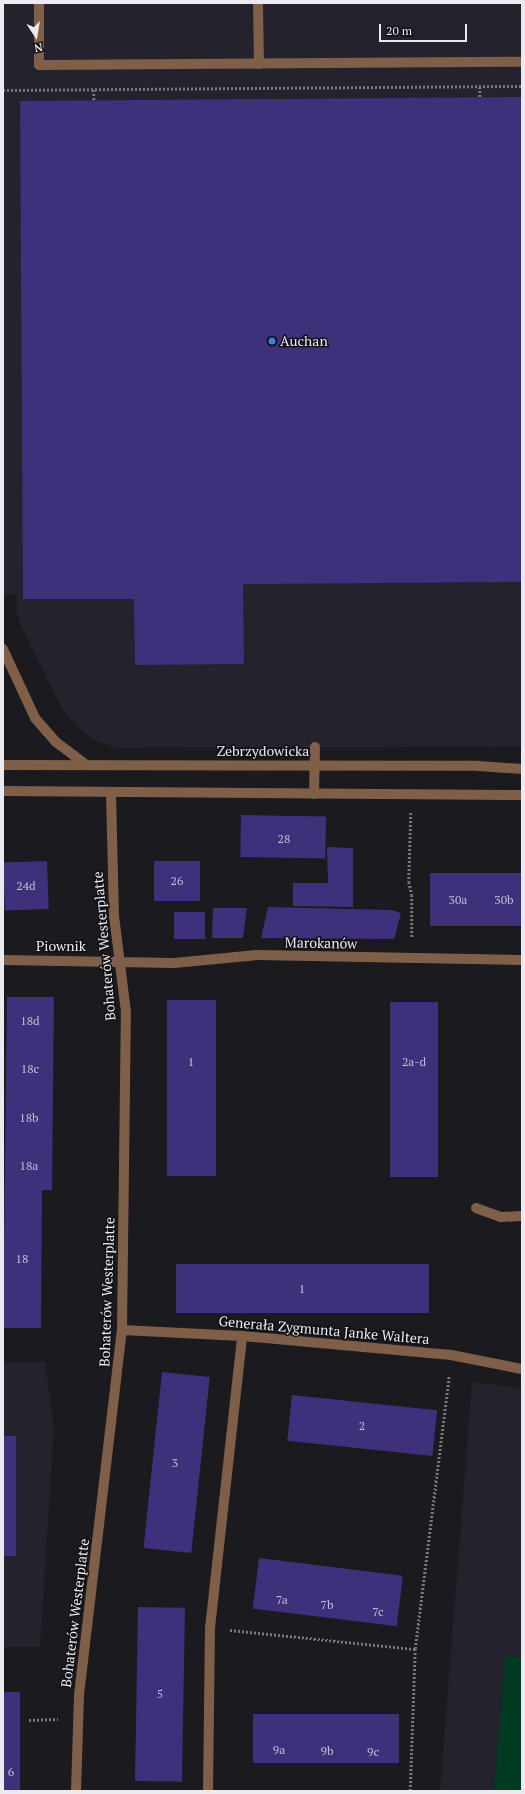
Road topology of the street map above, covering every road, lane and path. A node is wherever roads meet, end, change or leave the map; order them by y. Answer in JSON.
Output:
{"nodes":[{"id":1,"x":39,"y":3,"type":"edge"},
{"id":2,"x":258,"y":3,"type":"edge"},
{"id":3,"x":522,"y":62,"type":"edge"},
{"id":4,"x":259,"y":64,"type":"junction"},
{"id":5,"x":522,"y":86,"type":"edge"},
{"id":6,"x":480,"y":87,"type":"junction"},
{"id":7,"x":3,"y":90,"type":"edge"},
{"id":8,"x":94,"y":90,"type":"junction"},
{"id":9,"x":480,"y":98,"type":"dead end"},
{"id":10,"x":94,"y":100,"type":"dead end"},
{"id":11,"x":3,"y":649,"type":"edge"},
{"id":12,"x":315,"y":747,"type":"dead end"},
{"id":13,"x":3,"y":765,"type":"edge"},
{"id":14,"x":86,"y":765,"type":"junction"},
{"id":15,"x":314,"y":765,"type":"junction"},
{"id":16,"x":522,"y":769,"type":"edge"},
{"id":17,"x":3,"y":791,"type":"edge"},
{"id":18,"x":111,"y":792,"type":"junction"},
{"id":19,"x":314,"y":794,"type":"junction"},
{"id":20,"x":522,"y":795,"type":"edge"},
{"id":21,"x":411,"y":809,"type":"dead end"},
{"id":22,"x":412,"y":958,"type":"junction"},
{"id":23,"x":3,"y":960,"type":"edge"},
{"id":24,"x":522,"y":960,"type":"edge"},
{"id":25,"x":119,"y":961,"type":"junction"},
{"id":26,"x":476,"y":1208,"type":"dead end"},
{"id":27,"x":522,"y":1216,"type":"edge"},
{"id":28,"x":122,"y":1330,"type":"junction"},
{"id":29,"x":242,"y":1336,"type":"junction"},
{"id":30,"x":451,"y":1355,"type":"junction"},
{"id":31,"x":522,"y":1369,"type":"edge"},
{"id":32,"x":210,"y":1628,"type":"junction"},
{"id":33,"x":415,"y":1649,"type":"junction"},
{"id":34,"x":64,"y":1719,"type":"dead end"},
{"id":35,"x":29,"y":1720,"type":"dead end"},
{"id":36,"x":76,"y":1791,"type":"edge"},
{"id":37,"x":208,"y":1791,"type":"edge"},
{"id":38,"x":410,"y":1791,"type":"edge"}],
"edges":[{"from":1,"to":4,"type":"street"},
{"from":2,"to":4,"type":"street"},
{"from":3,"to":4,"type":"street"},
{"from":5,"to":6,"type":"path"},
{"from":6,"to":8,"type":"path"},
{"from":6,"to":9,"type":"path"},
{"from":7,"to":8,"type":"path"},
{"from":8,"to":10,"type":"path"},
{"from":11,"to":14,"type":"street"},
{"from":12,"to":15,"type":"street"},
{"from":13,"to":14,"type":"street","name":"Zebrzydowicka"},
{"from":14,"to":15,"type":"street","name":"Zebrzydowicka"},
{"from":15,"to":16,"type":"street","name":"Zebrzydowicka"},
{"from":15,"to":19,"type":"street"},
{"from":17,"to":18,"type":"street"},
{"from":18,"to":19,"type":"street"},
{"from":18,"to":25,"type":"street","name":"Bohaterów Westerplatte"},
{"from":19,"to":20,"type":"street"},
{"from":21,"to":22,"type":"path"},
{"from":22,"to":24,"type":"street","name":"Marokanów"},
{"from":22,"to":25,"type":"street","name":"Marokanów"},
{"from":23,"to":25,"type":"street","name":"Piownik"},
{"from":25,"to":28,"type":"street","name":"Bohaterów Westerplatte"},
{"from":26,"to":27,"type":"street"},
{"from":28,"to":29,"type":"street","name":"Generała Zygmunta Janke Waltera"},
{"from":28,"to":36,"type":"street","name":"Bohaterów Westerplatte"},
{"from":29,"to":30,"type":"street","name":"Generała Zygmunta Janke Waltera"},
{"from":29,"to":32,"type":"street"},
{"from":30,"to":31,"type":"street","name":"Generała Zygmunta Janke Waltera"},
{"from":30,"to":33,"type":"path"},
{"from":32,"to":33,"type":"path"},
{"from":32,"to":37,"type":"street"},
{"from":33,"to":38,"type":"path"},
{"from":34,"to":35,"type":"path"}]}
